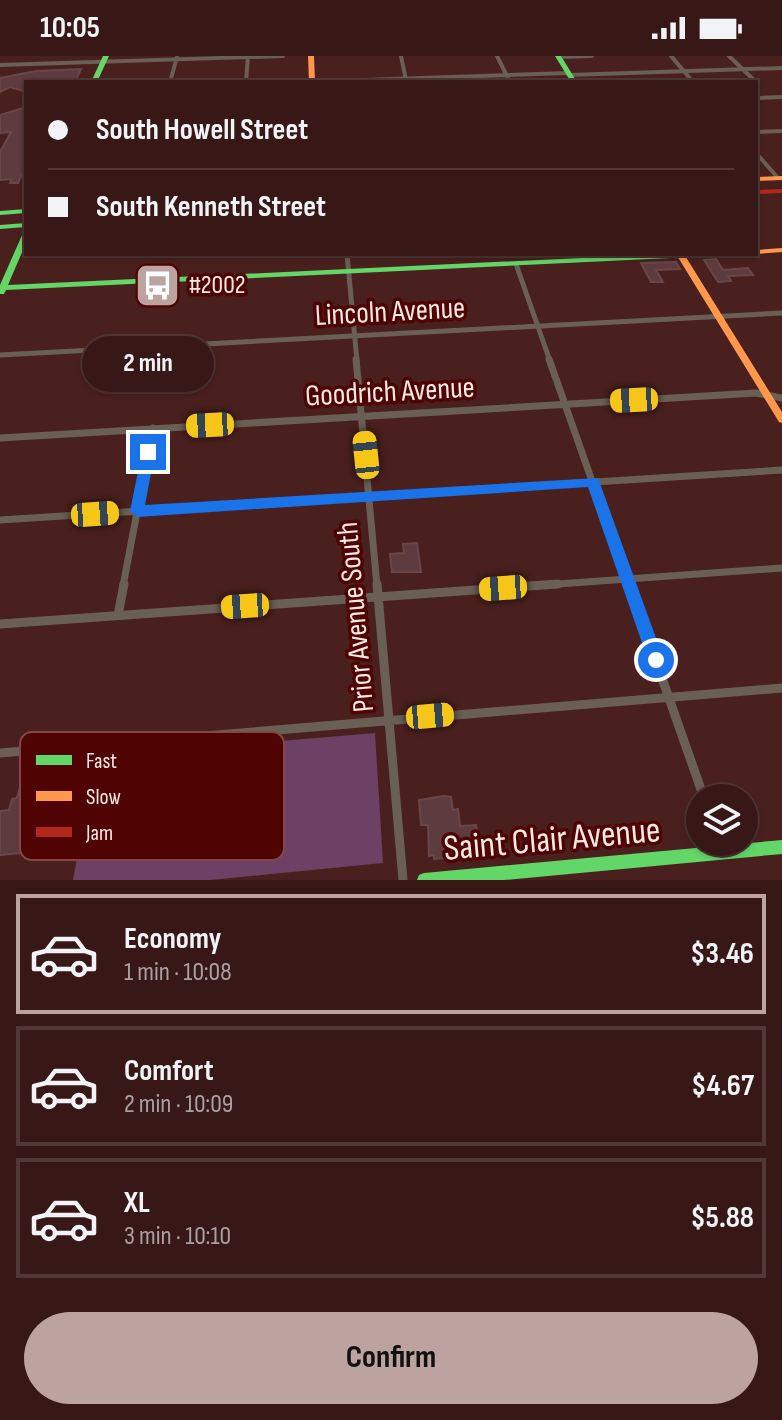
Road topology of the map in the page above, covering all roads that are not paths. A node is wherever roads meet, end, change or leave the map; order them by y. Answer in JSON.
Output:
{"nodes":[{"id":1,"x":248,"y":56,"type":"edge"},
{"id":2,"x":283,"y":56,"type":"edge"},
{"id":3,"x":311,"y":56,"type":"edge"},
{"id":4,"x":401,"y":56,"type":"edge"},
{"id":5,"x":497,"y":56,"type":"edge"},
{"id":6,"x":592,"y":56,"type":"edge"},
{"id":7,"x":671,"y":56,"type":"edge"},
{"id":8,"x":729,"y":56,"type":"edge"},
{"id":9,"x":558,"y":57,"type":"edge"},
{"id":10,"x":177,"y":58,"type":"edge"},
{"id":11,"x":104,"y":59,"type":"edge"},
{"id":12,"x":0,"y":65,"type":"edge"},
{"id":13,"x":782,"y":68,"type":"edge"},
{"id":14,"x":743,"y":69,"type":"junction"},
{"id":15,"x":684,"y":71,"type":"junction"},
{"id":16,"x":507,"y":75,"type":"junction"},
{"id":17,"x":570,"y":77,"type":"edge"},
{"id":18,"x":95,"y":80,"type":"edge"},
{"id":19,"x":171,"y":80,"type":"edge"},
{"id":20,"x":246,"y":80,"type":"edge"},
{"id":21,"x":312,"y":80,"type":"edge"},
{"id":22,"x":406,"y":80,"type":"edge"},
{"id":23,"x":509,"y":80,"type":"edge"},
{"id":24,"x":691,"y":80,"type":"edge"},
{"id":25,"x":754,"y":80,"type":"edge"},
{"id":26,"x":758,"y":84,"type":"edge"},
{"id":27,"x":782,"y":97,"type":"edge"},
{"id":28,"x":758,"y":98,"type":"edge"},
{"id":29,"x":772,"y":98,"type":"junction"},
{"id":30,"x":782,"y":131,"type":"edge"},
{"id":31,"x":758,"y":132,"type":"edge"},
{"id":32,"x":758,"y":155,"type":"edge"},
{"id":33,"x":780,"y":178,"type":"edge"},
{"id":34,"x":758,"y":179,"type":"edge"},
{"id":35,"x":782,"y":191,"type":"edge"},
{"id":36,"x":758,"y":192,"type":"edge"},
{"id":37,"x":24,"y":211,"type":"edge"},
{"id":38,"x":0,"y":213,"type":"edge"},
{"id":39,"x":24,"y":225,"type":"edge"},
{"id":40,"x":0,"y":227,"type":"edge"},
{"id":41,"x":24,"y":239,"type":"edge"},
{"id":42,"x":782,"y":250,"type":"edge"},
{"id":43,"x":758,"y":252,"type":"edge"},
{"id":44,"x":347,"y":256,"type":"edge"},
{"id":45,"x":662,"y":256,"type":"edge"},
{"id":46,"x":681,"y":256,"type":"edge"},
{"id":47,"x":516,"y":264,"type":"junction"},
{"id":48,"x":348,"y":272,"type":"junction"},
{"id":49,"x":1,"y":290,"type":"edge"},
{"id":50,"x":782,"y":313,"type":"edge"},
{"id":51,"x":718,"y":316,"type":"junction"},
{"id":52,"x":537,"y":325,"type":"junction"},
{"id":53,"x":353,"y":335,"type":"junction"},
{"id":54,"x":0,"y":355,"type":"edge"},
{"id":55,"x":767,"y":396,"type":"junction"},
{"id":56,"x":782,"y":398,"type":"edge"},
{"id":57,"x":565,"y":404,"type":"junction"},
{"id":58,"x":362,"y":416,"type":"junction"},
{"id":59,"x":782,"y":420,"type":"edge"},
{"id":60,"x":153,"y":428,"type":"junction"},
{"id":61,"x":0,"y":438,"type":"edge"},
{"id":62,"x":782,"y":470,"type":"edge"},
{"id":63,"x":593,"y":482,"type":"junction"},
{"id":64,"x":370,"y":496,"type":"junction"},
{"id":65,"x":137,"y":511,"type":"junction"},
{"id":66,"x":0,"y":520,"type":"edge"},
{"id":67,"x":782,"y":568,"type":"edge"},
{"id":68,"x":627,"y":579,"type":"junction"},
{"id":69,"x":378,"y":596,"type":"junction"},
{"id":70,"x":118,"y":615,"type":"junction"},
{"id":71,"x":0,"y":624,"type":"edge"},
{"id":72,"x":782,"y":688,"type":"edge"},
{"id":73,"x":669,"y":697,"type":"junction"},
{"id":74,"x":389,"y":719,"type":"junction"},
{"id":75,"x":240,"y":732,"type":"edge"},
{"id":76,"x":20,"y":751,"type":"edge"},
{"id":77,"x":0,"y":753,"type":"edge"},
{"id":78,"x":699,"y":784,"type":"edge"},
{"id":79,"x":758,"y":847,"type":"edge"},
{"id":80,"x":782,"y":847,"type":"edge"},
{"id":81,"x":686,"y":851,"type":"edge"},
{"id":82,"x":403,"y":880,"type":"edge"},
{"id":83,"x":424,"y":880,"type":"edge"}],
"edges":[{"from":1,"to":2,"type":"street"},
{"from":1,"to":10,"type":"street"},
{"from":1,"to":20,"type":"street"},
{"from":3,"to":21,"type":"street"},
{"from":4,"to":22,"type":"street"},
{"from":5,"to":16,"type":"street"},
{"from":6,"to":9,"type":"street"},
{"from":7,"to":15,"type":"street"},
{"from":8,"to":14,"type":"street"},
{"from":9,"to":17,"type":"street"},
{"from":10,"to":11,"type":"street"},
{"from":10,"to":19,"type":"street"},
{"from":11,"to":12,"type":"street"},
{"from":11,"to":18,"type":"street"},
{"from":13,"to":14,"type":"street"},
{"from":14,"to":15,"type":"street"},
{"from":14,"to":25,"type":"street"},
{"from":15,"to":17,"type":"street"},
{"from":15,"to":24,"type":"street"},
{"from":16,"to":17,"type":"street"},
{"from":16,"to":22,"type":"street"},
{"from":16,"to":23,"type":"street"},
{"from":26,"to":29,"type":"street"},
{"from":27,"to":29,"type":"street"},
{"from":28,"to":29,"type":"street"},
{"from":30,"to":31,"type":"street"},
{"from":32,"to":33,"type":"street"},
{"from":33,"to":34,"type":"street"},
{"from":35,"to":36,"type":"street"},
{"from":37,"to":38,"type":"street"},
{"from":39,"to":40,"type":"street"},
{"from":41,"to":49,"type":"street"},
{"from":42,"to":43,"type":"street"},
{"from":44,"to":48,"type":"street","name":"Prior Avenue South"},
{"from":45,"to":47,"type":"street"},
{"from":46,"to":51,"type":"street"},
{"from":47,"to":48,"type":"street"},
{"from":47,"to":52,"type":"street"},
{"from":48,"to":49,"type":"street"},
{"from":48,"to":53,"type":"street","name":"Prior Avenue South"},
{"from":50,"to":51,"type":"street","name":"Lincoln Avenue"},
{"from":51,"to":52,"type":"street","name":"Lincoln Avenue"},
{"from":51,"to":55,"type":"street"},
{"from":52,"to":53,"type":"street","name":"Lincoln Avenue"},
{"from":52,"to":57,"type":"street"},
{"from":53,"to":54,"type":"street","name":"Lincoln Avenue"},
{"from":53,"to":58,"type":"street","name":"Prior Avenue South"},
{"from":55,"to":56,"type":"street","name":"Goodrich Avenue"},
{"from":55,"to":57,"type":"street","name":"Goodrich Avenue"},
{"from":55,"to":59,"type":"street"},
{"from":57,"to":58,"type":"street","name":"Goodrich Avenue"},
{"from":57,"to":63,"type":"street"},
{"from":58,"to":60,"type":"street","name":"Goodrich Avenue"},
{"from":58,"to":64,"type":"street","name":"Prior Avenue South"},
{"from":60,"to":61,"type":"street","name":"Goodrich Avenue"},
{"from":60,"to":65,"type":"street"},
{"from":62,"to":63,"type":"street"},
{"from":63,"to":64,"type":"street"},
{"from":63,"to":68,"type":"street"},
{"from":64,"to":65,"type":"street"},
{"from":64,"to":69,"type":"street","name":"Prior Avenue South"},
{"from":65,"to":66,"type":"street"},
{"from":65,"to":70,"type":"street"},
{"from":67,"to":68,"type":"street"},
{"from":68,"to":69,"type":"street"},
{"from":68,"to":73,"type":"street"},
{"from":69,"to":70,"type":"street"},
{"from":69,"to":74,"type":"street","name":"Prior Avenue South"},
{"from":70,"to":71,"type":"street"},
{"from":72,"to":73,"type":"street"},
{"from":73,"to":74,"type":"street"},
{"from":73,"to":78,"type":"street"},
{"from":74,"to":75,"type":"street"},
{"from":74,"to":82,"type":"street","name":"Prior Avenue South"},
{"from":76,"to":77,"type":"street"},
{"from":79,"to":80,"type":"street","name":"Saint Clair Avenue"},
{"from":81,"to":83,"type":"street","name":"Saint Clair Avenue"}]}
